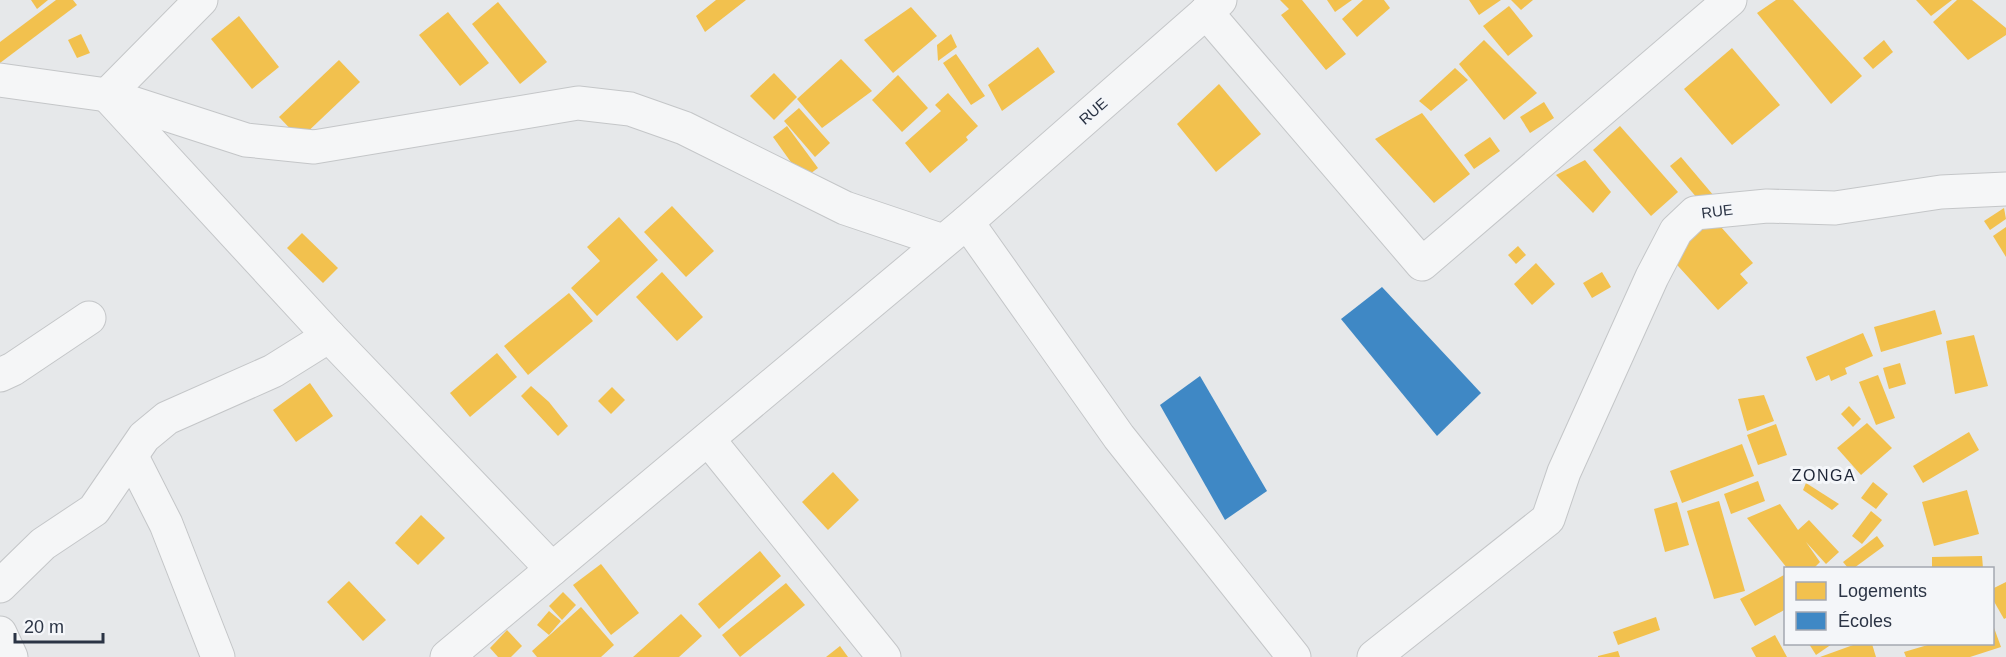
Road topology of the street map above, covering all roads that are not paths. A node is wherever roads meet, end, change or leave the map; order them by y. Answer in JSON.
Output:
{"nodes":[{"id":1,"x":201,"y":0,"type":"edge"},
{"id":2,"x":1730,"y":0,"type":"edge"},
{"id":3,"x":1213,"y":6,"type":"edge"},
{"id":4,"x":0,"y":80,"type":"edge"},
{"id":5,"x":107,"y":95,"type":"junction"},
{"id":6,"x":2006,"y":189,"type":"edge"},
{"id":7,"x":955,"y":232,"type":"junction"},
{"id":8,"x":89,"y":318,"type":"dead end"},
{"id":9,"x":329,"y":336,"type":"junction"},
{"id":10,"x":0,"y":375,"type":"edge"},
{"id":11,"x":708,"y":439,"type":"junction"},
{"id":12,"x":132,"y":457,"type":"junction"},
{"id":13,"x":552,"y":569,"type":"junction"},
{"id":14,"x":0,"y":586,"type":"edge"},
{"id":15,"x":0,"y":633,"type":"edge"},
{"id":16,"x":11,"y":657,"type":"edge"},
{"id":17,"x":218,"y":657,"type":"edge"},
{"id":18,"x":447,"y":657,"type":"edge"},
{"id":19,"x":884,"y":657,"type":"edge"},
{"id":20,"x":1294,"y":657,"type":"edge"},
{"id":21,"x":1374,"y":657,"type":"edge"}],
"edges":[{"from":1,"to":5,"type":"street"},
{"from":2,"to":3,"type":"street"},
{"from":3,"to":7,"type":"street","name":"RUE"},
{"from":4,"to":5,"type":"street"},
{"from":5,"to":7,"type":"street"},
{"from":5,"to":9,"type":"street"},
{"from":6,"to":21,"type":"street","name":"RUE"},
{"from":7,"to":11,"type":"street","name":"RUE"},
{"from":7,"to":20,"type":"street"},
{"from":8,"to":10,"type":"street"},
{"from":9,"to":12,"type":"street"},
{"from":9,"to":13,"type":"street"},
{"from":11,"to":13,"type":"street","name":"RUE"},
{"from":11,"to":19,"type":"street"},
{"from":12,"to":14,"type":"street"},
{"from":12,"to":17,"type":"street"},
{"from":13,"to":18,"type":"street","name":"RUE"},
{"from":15,"to":16,"type":"street"}]}
